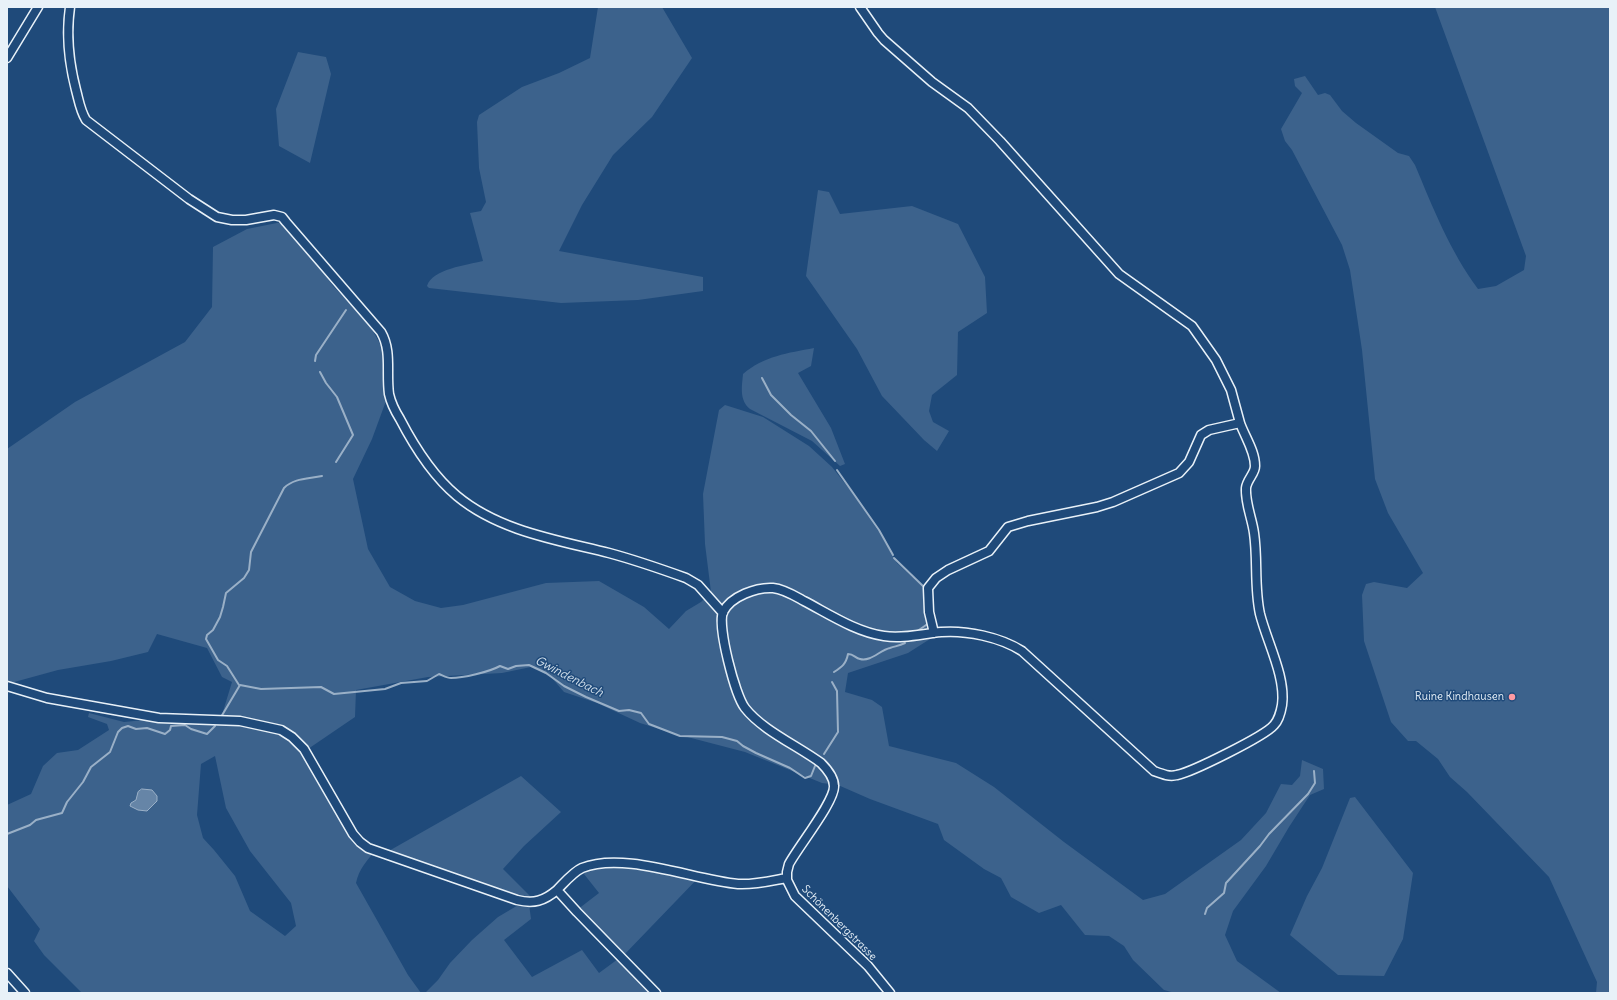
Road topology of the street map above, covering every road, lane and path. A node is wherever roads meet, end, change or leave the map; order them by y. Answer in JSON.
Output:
{"nodes":[{"id":1,"x":38,"y":7,"type":"edge"},
{"id":2,"x":70,"y":7,"type":"edge"},
{"id":3,"x":860,"y":7,"type":"edge"},
{"id":4,"x":7,"y":58,"type":"edge"},
{"id":5,"x":1240,"y":423,"type":"junction"},
{"id":6,"x":723,"y":612,"type":"junction"},
{"id":7,"x":934,"y":633,"type":"junction"},
{"id":8,"x":7,"y":686,"type":"edge"},
{"id":9,"x":786,"y":878,"type":"junction"},
{"id":10,"x":557,"y":890,"type":"junction"},
{"id":11,"x":7,"y":973,"type":"edge"},
{"id":12,"x":25,"y":993,"type":"edge"},
{"id":13,"x":656,"y":993,"type":"edge"},
{"id":14,"x":890,"y":993,"type":"edge"}],
"edges":[{"from":1,"to":4,"type":"street"},
{"from":2,"to":6,"type":"street"},
{"from":3,"to":5,"type":"street"},
{"from":5,"to":7,"type":"street"},
{"from":5,"to":7,"type":"street"},
{"from":6,"to":7,"type":"street"},
{"from":6,"to":9,"type":"street"},
{"from":8,"to":10,"type":"street"},
{"from":9,"to":10,"type":"street"},
{"from":9,"to":14,"type":"street","name":"Schönenbergstrasse"},
{"from":10,"to":13,"type":"street"},
{"from":11,"to":12,"type":"street"}]}
